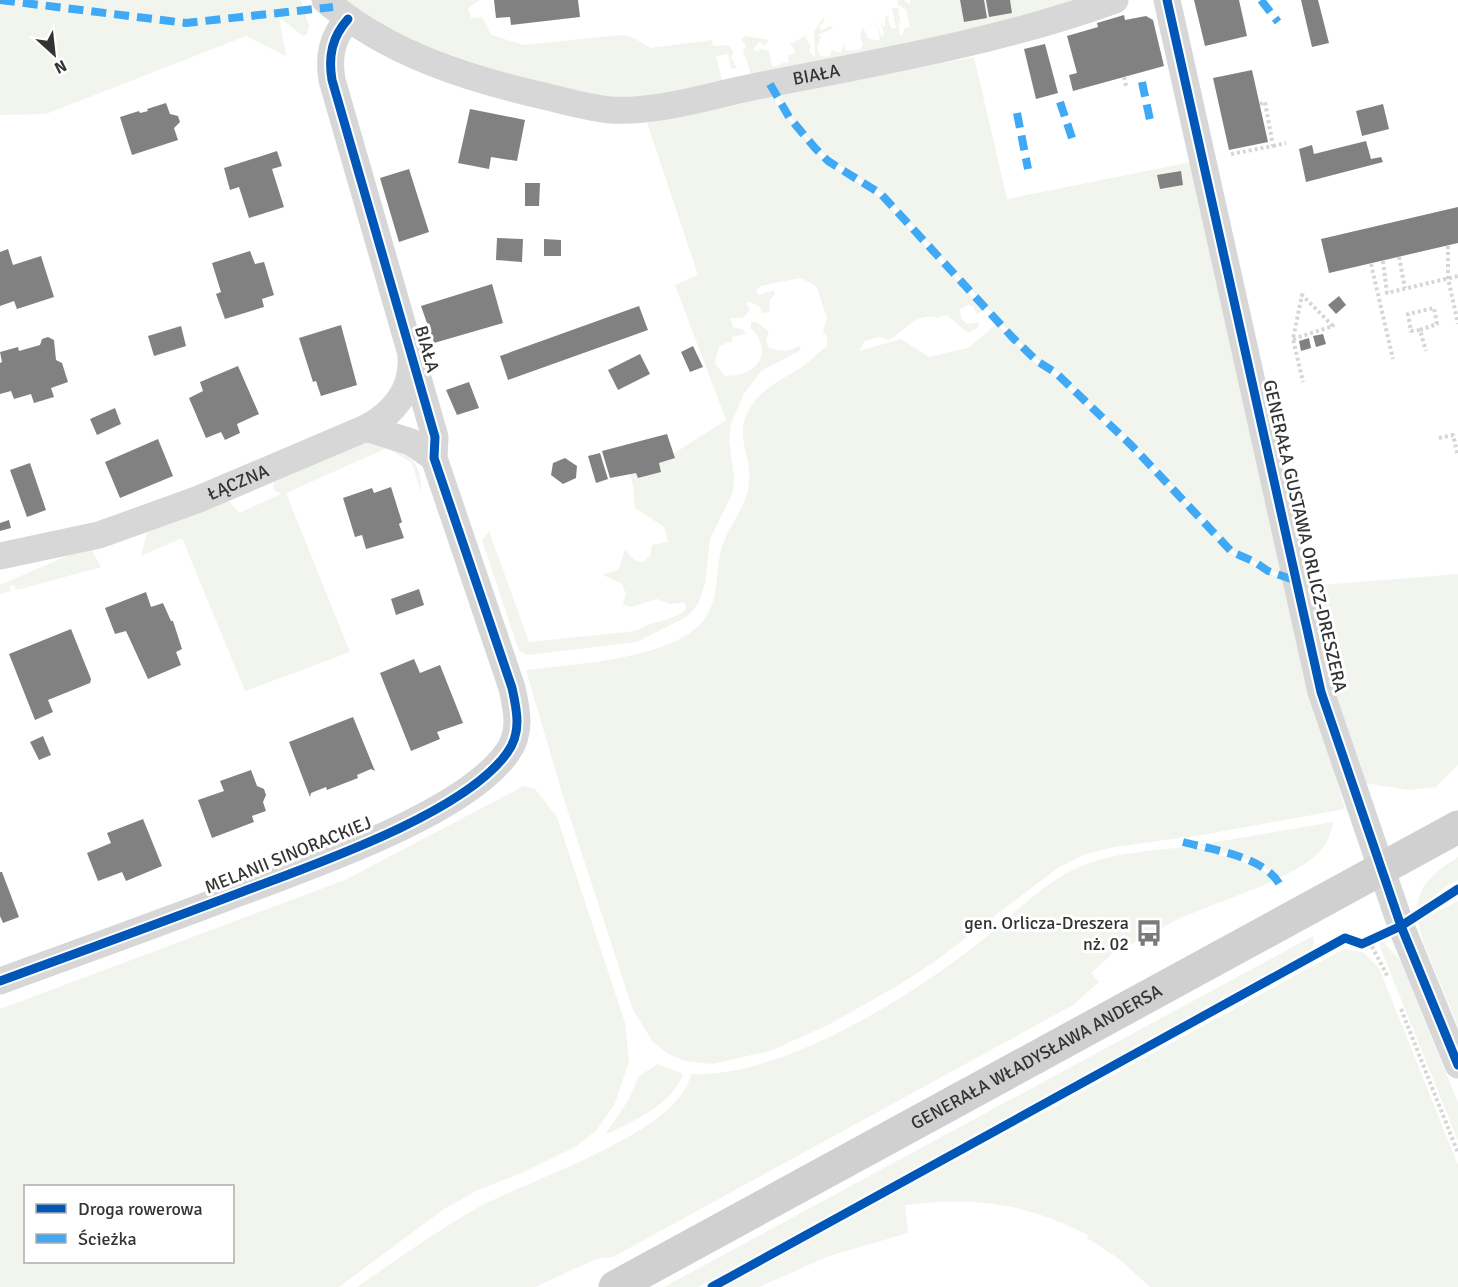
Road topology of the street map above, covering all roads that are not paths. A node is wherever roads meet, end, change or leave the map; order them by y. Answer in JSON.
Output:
{"nodes":[{"id":1,"x":326,"y":0,"type":"edge"},
{"id":2,"x":1116,"y":0,"type":"edge"},
{"id":3,"x":1167,"y":0,"type":"edge"},
{"id":4,"x":348,"y":20,"type":"junction"},
{"id":5,"x":407,"y":337,"type":"junction"},
{"id":6,"x":366,"y":428,"type":"junction"},
{"id":7,"x":434,"y":458,"type":"junction"},
{"id":8,"x":0,"y":556,"type":"edge"},
{"id":9,"x":512,"y":688,"type":"joint"},
{"id":10,"x":1458,"y":827,"type":"edge"},
{"id":11,"x":1381,"y":870,"type":"junction"},
{"id":12,"x":0,"y":981,"type":"edge"},
{"id":13,"x":1458,"y":1065,"type":"edge"},
{"id":14,"x":615,"y":1287,"type":"edge"}],
"edges":[{"from":1,"to":4,"type":"street","name":"BIAŁA"},
{"from":2,"to":4,"type":"street","name":"BIAŁA"},
{"from":3,"to":11,"type":"street","name":"GENERAŁA GUSTAWA ORLICZ-DRESZERA"},
{"from":4,"to":5,"type":"street","name":"BIAŁA"},
{"from":5,"to":6,"type":"street","name":"ŁĄCZNA"},
{"from":5,"to":7,"type":"street","name":"BIAŁA"},
{"from":6,"to":7,"type":"street"},
{"from":6,"to":8,"type":"street","name":"ŁĄCZNA"},
{"from":7,"to":9,"type":"street","name":"BIAŁA"},
{"from":9,"to":12,"type":"street","name":"MELANII SINORACKIEJ"},
{"from":10,"to":11,"type":"main road","name":"GENERAŁA WŁADYSŁAWA ANDERSA"},
{"from":11,"to":13,"type":"street","name":"GENERAŁA GUSTAWA ORLICZ-DRESZERA"},
{"from":11,"to":14,"type":"main road","name":"GENERAŁA WŁADYSŁAWA ANDERSA"}]}
